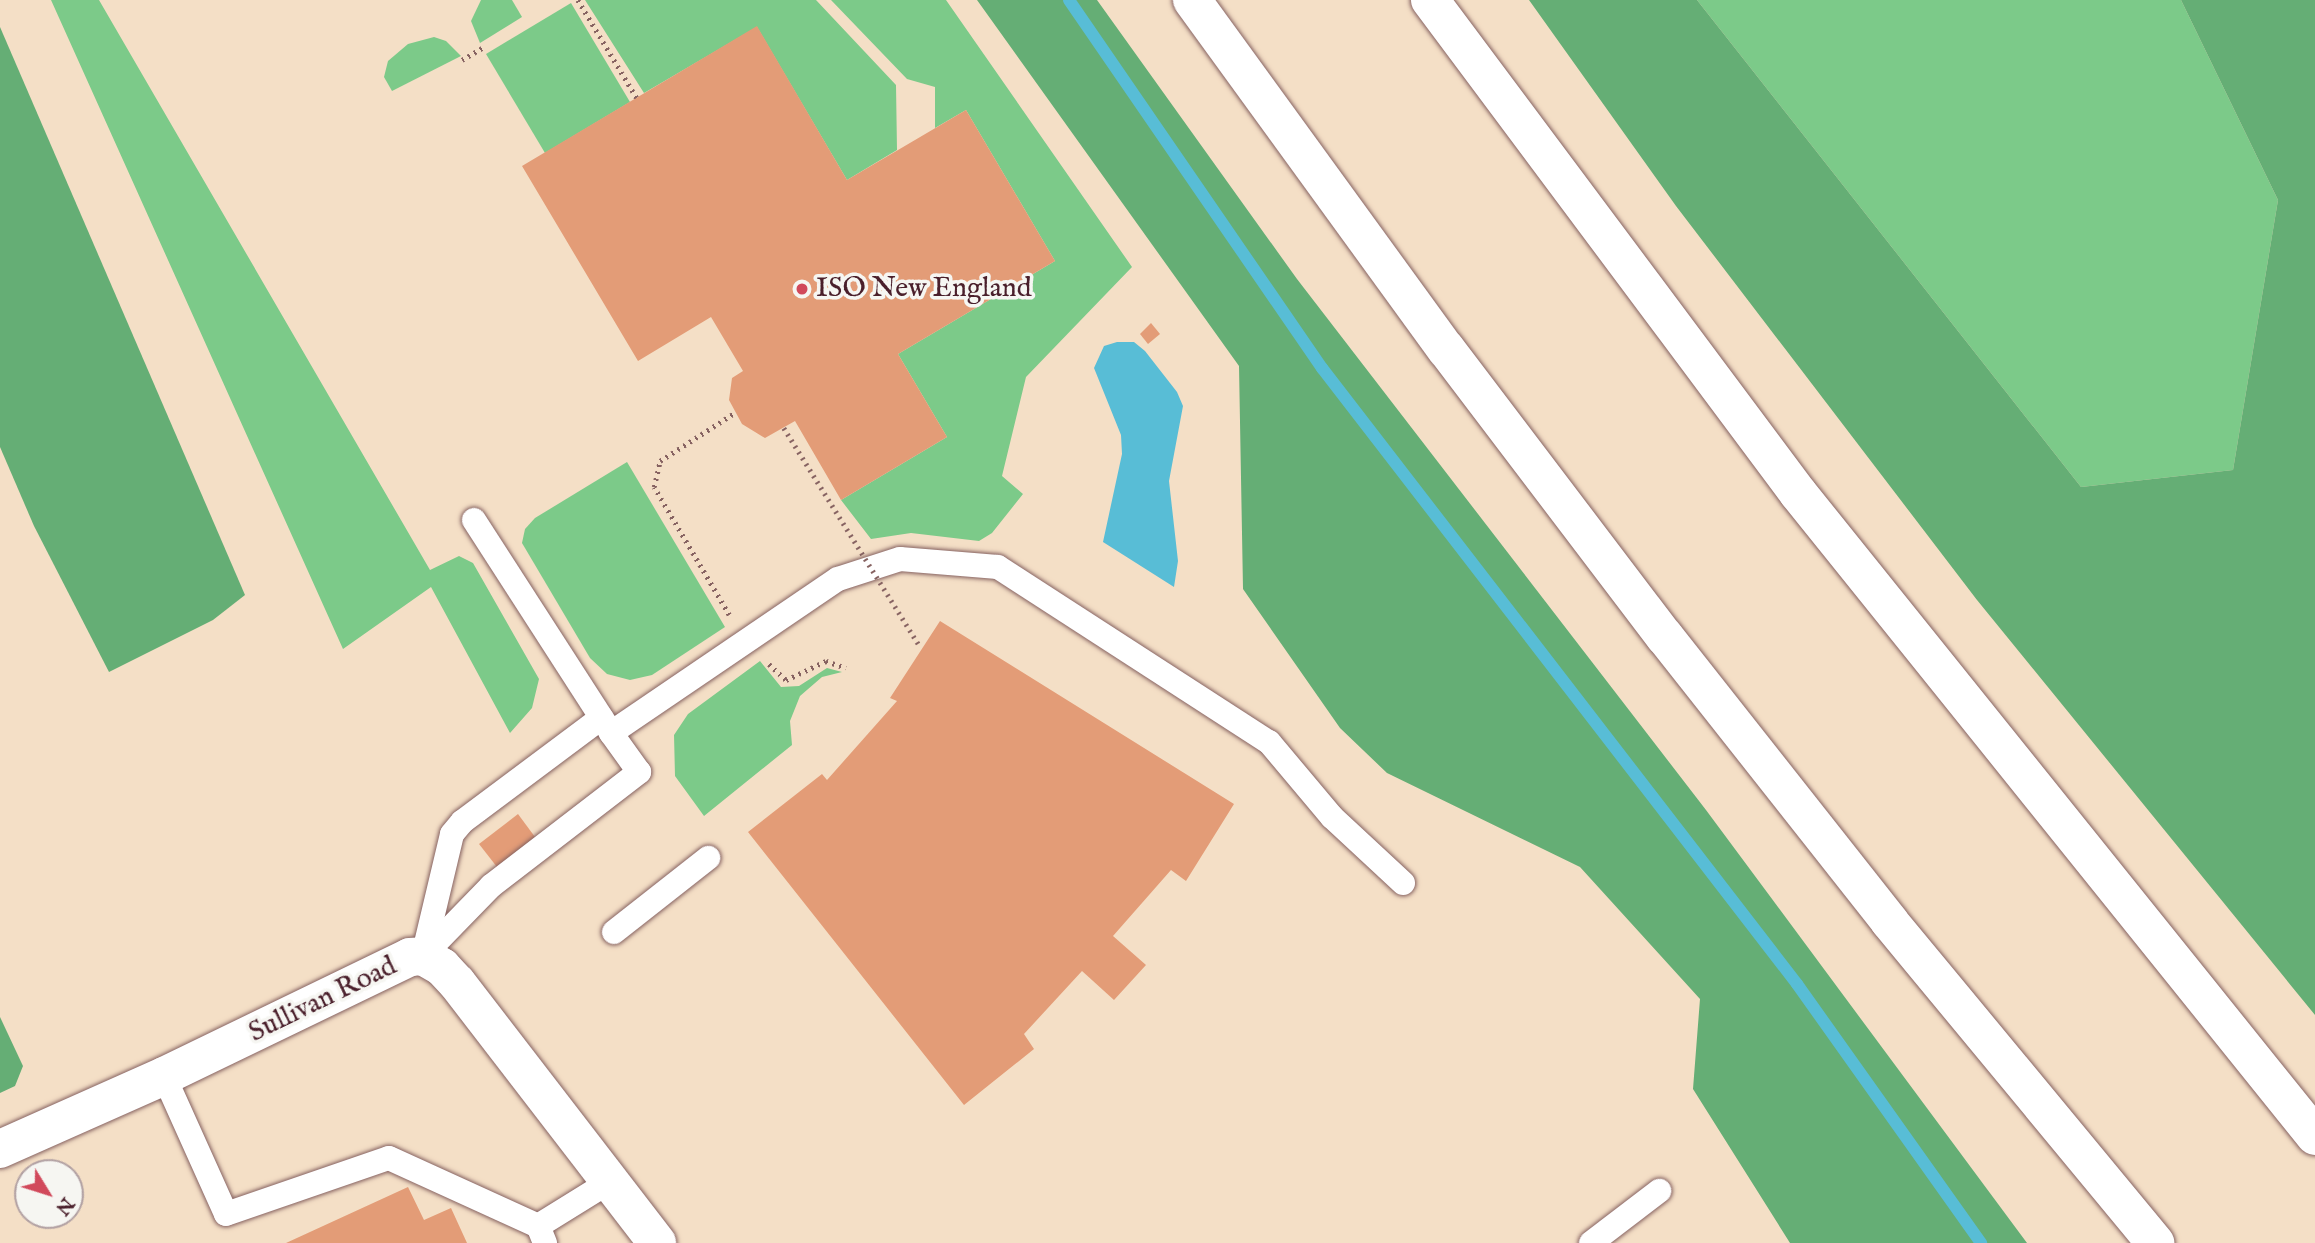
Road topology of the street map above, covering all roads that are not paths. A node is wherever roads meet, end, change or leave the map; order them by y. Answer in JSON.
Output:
{"nodes":[{"id":1,"x":1192,"y":0,"type":"edge"},
{"id":2,"x":1430,"y":0,"type":"edge"},
{"id":3,"x":474,"y":520,"type":"dead end"},
{"id":4,"x":606,"y":726,"type":"junction"},
{"id":5,"x":708,"y":858,"type":"dead end"},
{"id":6,"x":1403,"y":883,"type":"dead end"},
{"id":7,"x":614,"y":932,"type":"dead end"},
{"id":8,"x":423,"y":957,"type":"junction"},
{"id":9,"x":164,"y":1076,"type":"junction"},
{"id":10,"x":2315,"y":1136,"type":"edge"},
{"id":11,"x":0,"y":1149,"type":"edge"},
{"id":12,"x":609,"y":1182,"type":"junction"},
{"id":13,"x":1659,"y":1191,"type":"dead end"},
{"id":14,"x":541,"y":1234,"type":"edge"},
{"id":15,"x":657,"y":1243,"type":"edge"},
{"id":16,"x":1591,"y":1243,"type":"edge"},
{"id":17,"x":2155,"y":1243,"type":"edge"}],
"edges":[{"from":1,"to":17,"type":"main road"},
{"from":2,"to":10,"type":"main road"},
{"from":3,"to":4,"type":"lane"},
{"from":4,"to":6,"type":"lane"},
{"from":4,"to":8,"type":"lane"},
{"from":4,"to":8,"type":"lane"},
{"from":5,"to":7,"type":"lane"},
{"from":8,"to":9,"type":"main road","name":"Sullivan Road"},
{"from":8,"to":12,"type":"main road","name":"Sullivan Road"},
{"from":9,"to":11,"type":"main road","name":"Sullivan Road"},
{"from":9,"to":14,"type":"lane"},
{"from":12,"to":14,"type":"lane"},
{"from":12,"to":15,"type":"main road","name":"Sullivan Road"},
{"from":13,"to":16,"type":"lane"}]}
